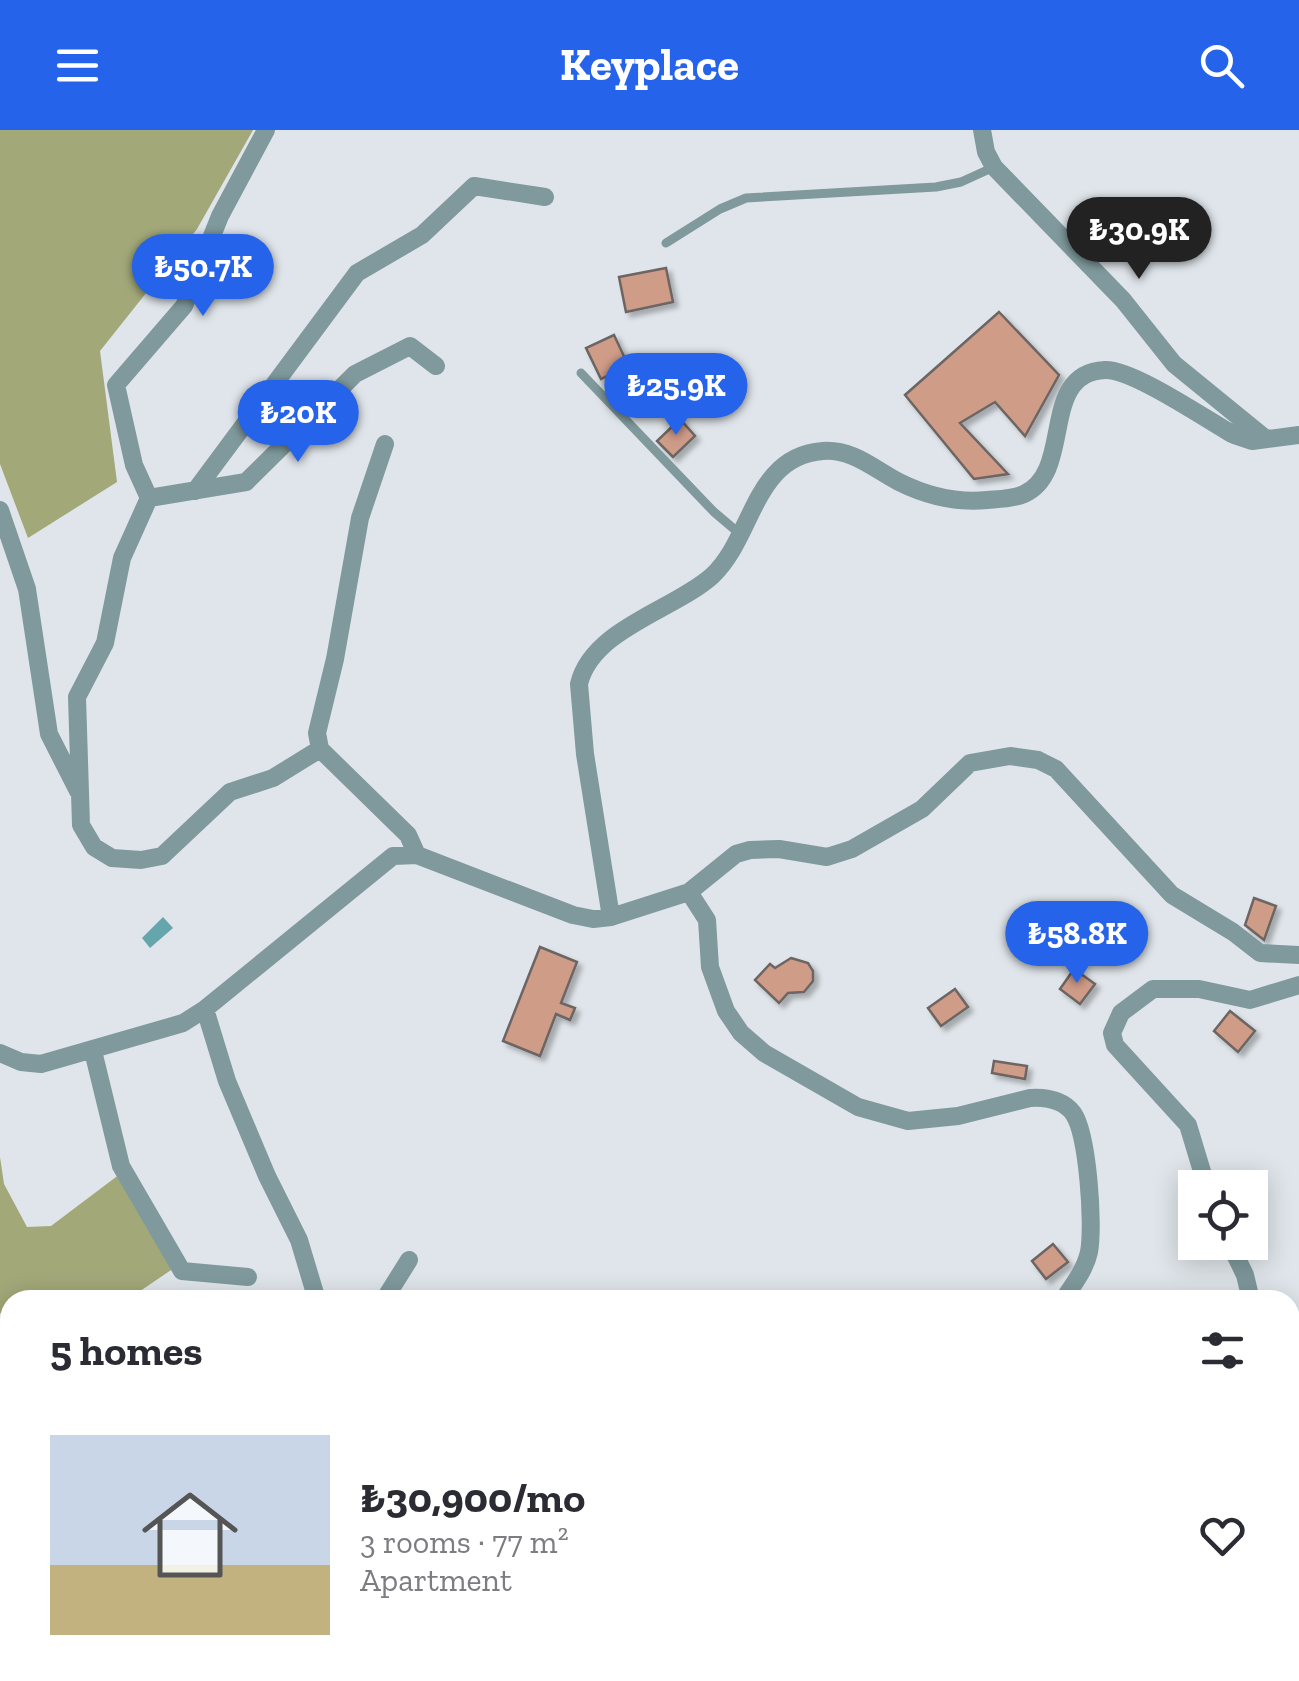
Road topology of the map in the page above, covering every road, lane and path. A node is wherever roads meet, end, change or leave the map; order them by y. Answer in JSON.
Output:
{"nodes":[{"id":1,"x":266,"y":130,"type":"edge"},
{"id":2,"x":982,"y":130,"type":"edge"},
{"id":3,"x":994,"y":167,"type":"junction"},
{"id":4,"x":545,"y":197,"type":"dead end"},
{"id":5,"x":666,"y":243,"type":"dead end"},
{"id":6,"x":436,"y":366,"type":"dead end"},
{"id":7,"x":581,"y":373,"type":"dead end"},
{"id":8,"x":1299,"y":436,"type":"edge"},
{"id":9,"x":1266,"y":439,"type":"junction"},
{"id":10,"x":386,"y":444,"type":"dead end"},
{"id":11,"x":195,"y":491,"type":"junction"},
{"id":12,"x":149,"y":498,"type":"junction"},
{"id":13,"x":0,"y":510,"type":"edge"},
{"id":14,"x":740,"y":534,"type":"junction"},
{"id":15,"x":320,"y":749,"type":"junction"},
{"id":16,"x":80,"y":796,"type":"junction"},
{"id":17,"x":418,"y":855,"type":"junction"},
{"id":18,"x":689,"y":892,"type":"junction"},
{"id":19,"x":611,"y":917,"type":"junction"},
{"id":20,"x":1299,"y":955,"type":"edge"},
{"id":21,"x":1299,"y":984,"type":"edge"},
{"id":22,"x":205,"y":1009,"type":"junction"},
{"id":23,"x":0,"y":1052,"type":"edge"},
{"id":24,"x":93,"y":1052,"type":"junction"},
{"id":25,"x":1202,"y":1170,"type":"edge"},
{"id":26,"x":409,"y":1260,"type":"dead end"},
{"id":27,"x":1238,"y":1260,"type":"edge"},
{"id":28,"x":248,"y":1277,"type":"dead end"},
{"id":29,"x":314,"y":1290,"type":"edge"},
{"id":30,"x":390,"y":1290,"type":"edge"},
{"id":31,"x":1070,"y":1290,"type":"edge"},
{"id":32,"x":1249,"y":1290,"type":"edge"}],
"edges":[{"from":1,"to":12,"type":"street"},
{"from":2,"to":3,"type":"street"},
{"from":3,"to":5,"type":"lane"},
{"from":3,"to":9,"type":"street"},
{"from":4,"to":11,"type":"street"},
{"from":6,"to":11,"type":"street"},
{"from":7,"to":14,"type":"lane"},
{"from":8,"to":9,"type":"street"},
{"from":9,"to":14,"type":"street"},
{"from":10,"to":15,"type":"street"},
{"from":11,"to":12,"type":"street"},
{"from":12,"to":16,"type":"street"},
{"from":13,"to":16,"type":"street"},
{"from":14,"to":19,"type":"street"},
{"from":15,"to":16,"type":"street"},
{"from":15,"to":17,"type":"street"},
{"from":17,"to":19,"type":"street"},
{"from":17,"to":22,"type":"street"},
{"from":18,"to":19,"type":"street"},
{"from":18,"to":20,"type":"street"},
{"from":18,"to":31,"type":"street"},
{"from":21,"to":25,"type":"street"},
{"from":22,"to":24,"type":"street"},
{"from":22,"to":29,"type":"street"},
{"from":23,"to":24,"type":"street"},
{"from":24,"to":28,"type":"street"},
{"from":26,"to":30,"type":"street"},
{"from":27,"to":32,"type":"street"}]}
